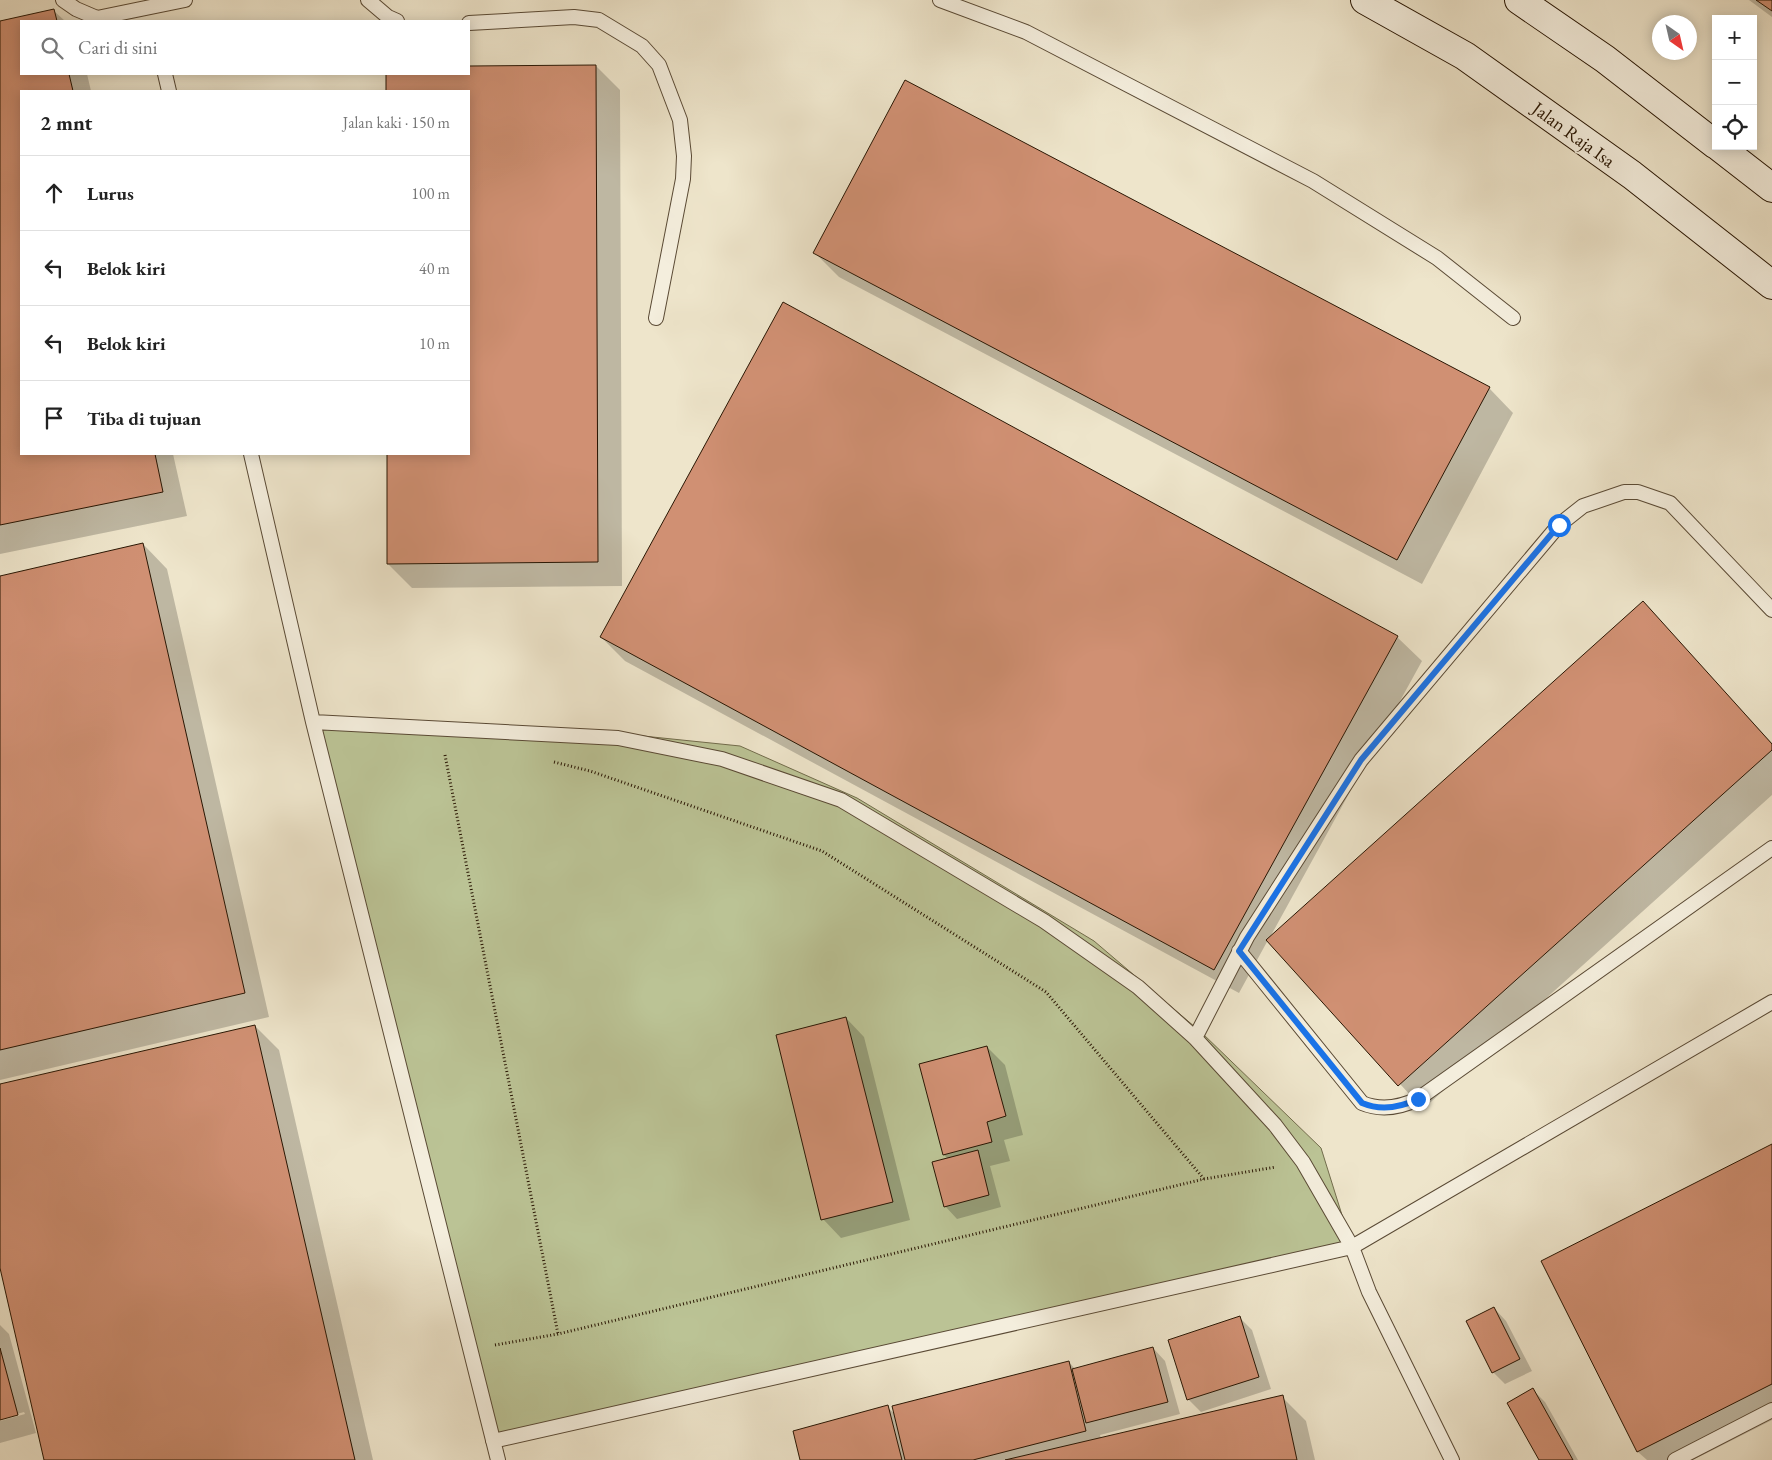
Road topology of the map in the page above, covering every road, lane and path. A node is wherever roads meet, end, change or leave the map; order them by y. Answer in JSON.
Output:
{"nodes":[{"id":1,"x":63,"y":0,"type":"edge"},
{"id":2,"x":185,"y":0,"type":"edge"},
{"id":3,"x":368,"y":0,"type":"edge"},
{"id":4,"x":940,"y":0,"type":"edge"},
{"id":5,"x":1365,"y":0,"type":"edge"},
{"id":6,"x":1519,"y":0,"type":"edge"},
{"id":7,"x":152,"y":10,"type":"edge"},
{"id":8,"x":395,"y":20,"type":"edge"},
{"id":9,"x":470,"y":23,"type":"edge"},
{"id":10,"x":165,"y":75,"type":"edge"},
{"id":11,"x":169,"y":90,"type":"edge"},
{"id":12,"x":1712,"y":142,"type":"edge"},
{"id":13,"x":1722,"y":150,"type":"edge"},
{"id":14,"x":1772,"y":188,"type":"edge"},
{"id":15,"x":1772,"y":285,"type":"edge"},
{"id":16,"x":656,"y":318,"type":"dead end"},
{"id":17,"x":1513,"y":318,"type":"dead end"},
{"id":18,"x":251,"y":455,"type":"edge"},
{"id":19,"x":1772,"y":610,"type":"edge"},
{"id":20,"x":313,"y":722,"type":"junction"},
{"id":21,"x":444,"y":749,"type":"dead end"},
{"id":22,"x":552,"y":761,"type":"dead end"},
{"id":23,"x":1772,"y":848,"type":"edge"},
{"id":24,"x":1239,"y":951,"type":"junction"},
{"id":25,"x":1772,"y":1002,"type":"edge"},
{"id":26,"x":1195,"y":1038,"type":"junction"},
{"id":27,"x":1303,"y":1162,"type":"junction"},
{"id":28,"x":1204,"y":1179,"type":"junction"},
{"id":29,"x":1352,"y":1247,"type":"junction"},
{"id":30,"x":558,"y":1334,"type":"junction"},
{"id":31,"x":472,"y":1349,"type":"junction"},
{"id":32,"x":1772,"y":1410,"type":"edge"},
{"id":33,"x":493,"y":1441,"type":"junction"},
{"id":34,"x":498,"y":1460,"type":"edge"},
{"id":35,"x":1452,"y":1460,"type":"edge"},
{"id":36,"x":1675,"y":1460,"type":"edge"}],
"edges":[{"from":1,"to":7,"type":"lane"},
{"from":2,"to":7,"type":"lane"},
{"from":3,"to":8,"type":"lane"},
{"from":4,"to":17,"type":"lane"},
{"from":5,"to":15,"type":"main road","name":"Jalan Raja Isa"},
{"from":6,"to":12,"type":"main road"},
{"from":9,"to":16,"type":"lane"},
{"from":10,"to":11,"type":"lane"},
{"from":13,"to":14,"type":"main road"},
{"from":18,"to":20,"type":"lane"},
{"from":19,"to":24,"type":"lane"},
{"from":20,"to":26,"type":"lane"},
{"from":20,"to":31,"type":"lane"},
{"from":21,"to":30,"type":"path"},
{"from":22,"to":28,"type":"path"},
{"from":23,"to":24,"type":"lane"},
{"from":24,"to":26,"type":"lane"},
{"from":25,"to":29,"type":"lane"},
{"from":26,"to":27,"type":"lane"},
{"from":27,"to":28,"type":"path"},
{"from":27,"to":29,"type":"lane"},
{"from":28,"to":30,"type":"path"},
{"from":29,"to":33,"type":"lane"},
{"from":29,"to":35,"type":"lane"},
{"from":30,"to":31,"type":"path"},
{"from":31,"to":33,"type":"lane"},
{"from":32,"to":36,"type":"lane"},
{"from":33,"to":34,"type":"lane"}]}
